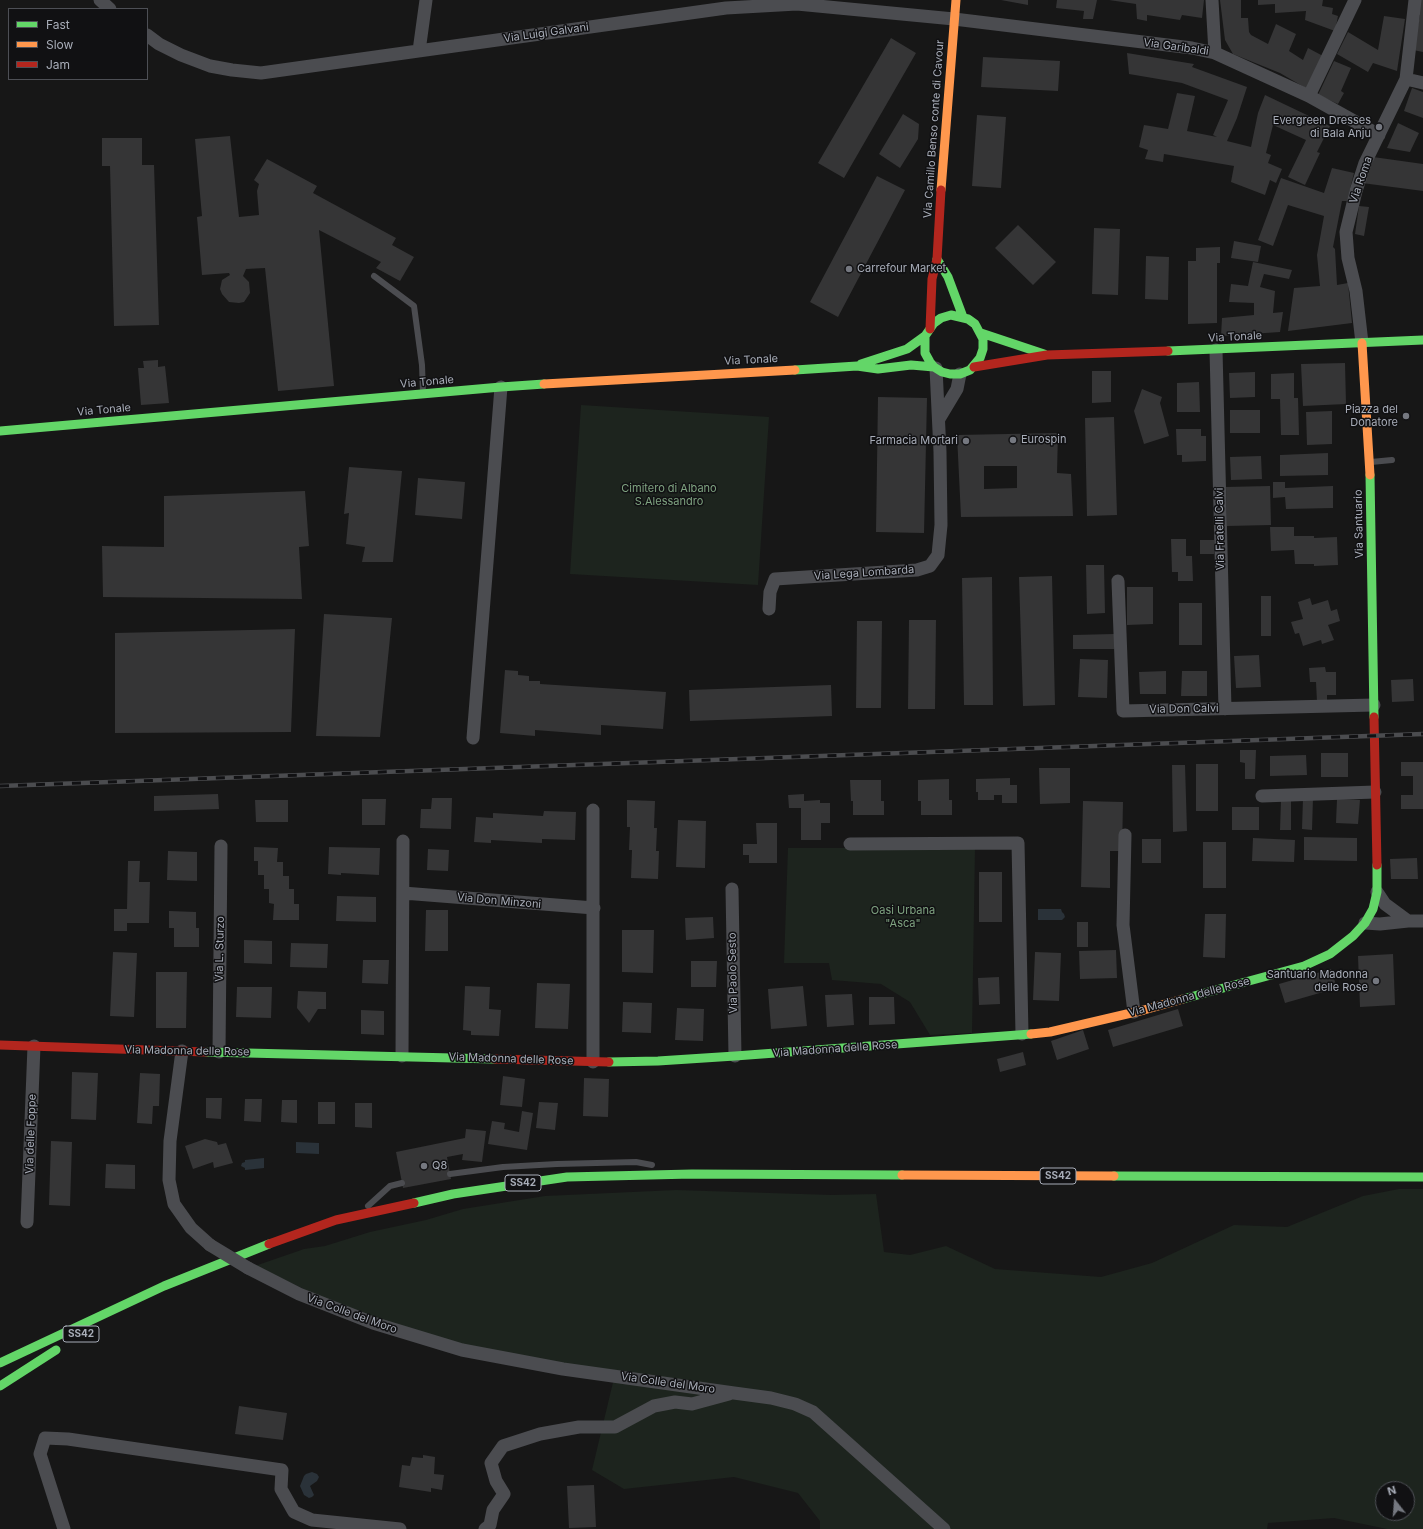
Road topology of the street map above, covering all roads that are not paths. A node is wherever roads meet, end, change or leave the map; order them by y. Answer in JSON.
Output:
{"nodes":[{"id":1,"x":100,"y":0,"type":"edge"},
{"id":2,"x":426,"y":0,"type":"edge"},
{"id":3,"x":956,"y":0,"type":"edge"},
{"id":4,"x":1212,"y":0,"type":"edge"},
{"id":5,"x":1355,"y":0,"type":"edge"},
{"id":6,"x":1415,"y":0,"type":"edge"},
{"id":7,"x":109,"y":8,"type":"edge"},
{"id":8,"x":954,"y":19,"type":"junction"},
{"id":9,"x":148,"y":36,"type":"edge"},
{"id":10,"x":419,"y":51,"type":"junction"},
{"id":11,"x":1215,"y":53,"type":"junction"},
{"id":12,"x":1406,"y":78,"type":"junction"},
{"id":13,"x":1423,"y":83,"type":"edge"},
{"id":14,"x":1309,"y":96,"type":"junction"},
{"id":15,"x":1379,"y":135,"type":"junction"},
{"id":16,"x":937,"y":259,"type":"junction"},
{"id":17,"x":374,"y":276,"type":"dead end"},
{"id":18,"x":963,"y":317,"type":"junction"},
{"id":19,"x":928,"y":332,"type":"junction"},
{"id":20,"x":981,"y":333,"type":"junction"},
{"id":21,"x":1423,"y":340,"type":"edge"},
{"id":22,"x":1362,"y":343,"type":"junction"},
{"id":23,"x":1216,"y":350,"type":"junction"},
{"id":24,"x":1047,"y":355,"type":"junction"},
{"id":25,"x":857,"y":366,"type":"junction"},
{"id":26,"x":935,"y":367,"type":"junction"},
{"id":27,"x":974,"y":367,"type":"junction"},
{"id":28,"x":960,"y":374,"type":"junction"},
{"id":29,"x":501,"y":387,"type":"junction"},
{"id":30,"x":423,"y":394,"type":"junction"},
{"id":31,"x":939,"y":419,"type":"junction"},
{"id":32,"x":0,"y":431,"type":"edge"},
{"id":33,"x":1392,"y":460,"type":"dead end"},
{"id":34,"x":1370,"y":462,"type":"junction"},
{"id":35,"x":1118,"y":581,"type":"dead end"},
{"id":36,"x":769,"y":609,"type":"dead end"},
{"id":37,"x":1374,"y":705,"type":"junction"},
{"id":38,"x":1225,"y":708,"type":"junction"},
{"id":39,"x":473,"y":738,"type":"dead end"},
{"id":40,"x":1375,"y":792,"type":"junction"},
{"id":41,"x":1262,"y":796,"type":"dead end"},
{"id":42,"x":593,"y":810,"type":"dead end"},
{"id":43,"x":1125,"y":835,"type":"dead end"},
{"id":44,"x":403,"y":841,"type":"dead end"},
{"id":45,"x":850,"y":844,"type":"dead end"},
{"id":46,"x":221,"y":846,"type":"dead end"},
{"id":47,"x":732,"y":890,"type":"dead end"},
{"id":48,"x":1377,"y":892,"type":"junction"},
{"id":49,"x":403,"y":893,"type":"junction"},
{"id":50,"x":594,"y":908,"type":"junction"},
{"id":51,"x":1408,"y":921,"type":"junction"},
{"id":52,"x":1423,"y":921,"type":"edge"},
{"id":53,"x":1365,"y":923,"type":"junction"},
{"id":54,"x":1134,"y":1012,"type":"junction"},
{"id":55,"x":1022,"y":1034,"type":"junction"},
{"id":56,"x":0,"y":1045,"type":"edge"},
{"id":57,"x":34,"y":1046,"type":"junction"},
{"id":58,"x":182,"y":1051,"type":"junction"},
{"id":59,"x":219,"y":1052,"type":"junction"},
{"id":60,"x":402,"y":1056,"type":"junction"},
{"id":61,"x":735,"y":1056,"type":"junction"},
{"id":62,"x":593,"y":1062,"type":"junction"},
{"id":63,"x":657,"y":1167,"type":"dead end"},
{"id":64,"x":664,"y":1168,"type":"dead end"},
{"id":65,"x":450,"y":1174,"type":"dead end"},
{"id":66,"x":692,"y":1174,"type":"junction"},
{"id":67,"x":1423,"y":1177,"type":"edge"},
{"id":68,"x":402,"y":1183,"type":"dead end"},
{"id":69,"x":357,"y":1216,"type":"junction"},
{"id":70,"x":27,"y":1222,"type":"dead end"},
{"id":71,"x":164,"y":1286,"type":"junction"},
{"id":72,"x":77,"y":1337,"type":"dead end"},
{"id":73,"x":64,"y":1345,"type":"dead end"},
{"id":74,"x":0,"y":1363,"type":"edge"},
{"id":75,"x":0,"y":1386,"type":"edge"},
{"id":76,"x":734,"y":1393,"type":"junction"},
{"id":77,"x":64,"y":1529,"type":"edge"},
{"id":78,"x":400,"y":1529,"type":"edge"},
{"id":79,"x":485,"y":1529,"type":"edge"},
{"id":80,"x":944,"y":1529,"type":"edge"}],
"edges":[{"from":1,"to":7,"type":"street"},
{"from":2,"to":10,"type":"street"},
{"from":3,"to":8,"type":"main road","name":"Via Camillo Benso conte di Cavour"},
{"from":4,"to":11,"type":"street"},
{"from":5,"to":14,"type":"street"},
{"from":6,"to":12,"type":"street","name":"Via Roma"},
{"from":8,"to":10,"type":"street","name":"Via Luigi Galvani"},
{"from":8,"to":11,"type":"street","name":"Via Garibaldi"},
{"from":8,"to":16,"type":"main road","name":"Via Camillo Benso conte di Cavour"},
{"from":9,"to":10,"type":"street","name":"Via Luigi Galvani"},
{"from":11,"to":14,"type":"street","name":"Via Garibaldi"},
{"from":12,"to":13,"type":"street"},
{"from":12,"to":15,"type":"street","name":"Via Roma"},
{"from":14,"to":15,"type":"street","name":"Via Garibaldi"},
{"from":15,"to":22,"type":"street","name":"Via Roma"},
{"from":16,"to":18,"type":"main road"},
{"from":16,"to":19,"type":"main road","name":"Via Camillo Benso conte di Cavour"},
{"from":17,"to":30,"type":"lane"},
{"from":18,"to":19,"type":"main road","name":"Via Tonale"},
{"from":18,"to":20,"type":"main road","name":"Via Tonale"},
{"from":19,"to":25,"type":"main road","name":"Via Tonale"},
{"from":19,"to":26,"type":"main road"},
{"from":20,"to":24,"type":"main road","name":"Via Tonale"},
{"from":20,"to":27,"type":"main road"},
{"from":21,"to":22,"type":"main road","name":"Via Tonale"},
{"from":22,"to":23,"type":"main road","name":"Via Tonale"},
{"from":22,"to":34,"type":"main road","name":"Via Santuario"},
{"from":23,"to":24,"type":"main road","name":"Via Tonale"},
{"from":23,"to":38,"type":"street","name":"Via Fratelli Calvi"},
{"from":24,"to":27,"type":"main road","name":"Via Tonale"},
{"from":25,"to":26,"type":"main road","name":"Via Tonale"},
{"from":25,"to":29,"type":"main road","name":"Via Tonale"},
{"from":26,"to":28,"type":"main road","name":"Via Tonale"},
{"from":26,"to":31,"type":"street","name":"Via Lega Lombarda"},
{"from":27,"to":28,"type":"main road","name":"Via Tonale"},
{"from":28,"to":31,"type":"street"},
{"from":29,"to":30,"type":"main road","name":"Via Tonale"},
{"from":29,"to":39,"type":"street"},
{"from":30,"to":32,"type":"main road","name":"Via Tonale"},
{"from":31,"to":36,"type":"street","name":"Via Lega Lombarda"},
{"from":33,"to":34,"type":"lane"},
{"from":34,"to":37,"type":"main road","name":"Via Santuario"},
{"from":35,"to":38,"type":"street","name":"Via Don Calvi"},
{"from":37,"to":38,"type":"street","name":"Via Don Calvi"},
{"from":37,"to":40,"type":"main road","name":"Via Santuario"},
{"from":40,"to":41,"type":"street"},
{"from":40,"to":48,"type":"main road","name":"Via Madonna delle Rose"},
{"from":42,"to":50,"type":"street"},
{"from":43,"to":54,"type":"street"},
{"from":44,"to":49,"type":"street"},
{"from":45,"to":55,"type":"street"},
{"from":46,"to":59,"type":"street","name":"Via L. Sturzo"},
{"from":47,"to":61,"type":"street","name":"Via Paolo Sesto"},
{"from":48,"to":51,"type":"street"},
{"from":48,"to":53,"type":"main road","name":"Via Madonna delle Rose"},
{"from":49,"to":50,"type":"street","name":"Via Don Minzoni"},
{"from":49,"to":60,"type":"street"},
{"from":50,"to":62,"type":"street"},
{"from":51,"to":52,"type":"street"},
{"from":51,"to":53,"type":"street"},
{"from":53,"to":54,"type":"main road","name":"Via Madonna delle Rose"},
{"from":54,"to":55,"type":"main road","name":"Via Madonna delle Rose"},
{"from":55,"to":61,"type":"main road","name":"Via Madonna delle Rose"},
{"from":56,"to":57,"type":"main road","name":"Via Madonna delle Rose"},
{"from":57,"to":58,"type":"main road","name":"Via Madonna delle Rose"},
{"from":57,"to":70,"type":"street","name":"Via delle Foppe"},
{"from":58,"to":59,"type":"main road","name":"Via Madonna delle Rose"},
{"from":58,"to":76,"type":"street","name":"Via Colle del Moro","bridge":true},
{"from":59,"to":60,"type":"main road","name":"Via Madonna delle Rose"},
{"from":60,"to":62,"type":"main road","name":"Via Madonna delle Rose"},
{"from":61,"to":62,"type":"main road","name":"Via Madonna delle Rose"},
{"from":63,"to":65,"type":"lane"},
{"from":64,"to":66,"type":"lane"},
{"from":66,"to":67,"type":"main road","number":"SS42"},
{"from":66,"to":69,"type":"main road","number":"SS42"},
{"from":68,"to":69,"type":"lane"},
{"from":69,"to":71,"type":"main road","number":"SS42"},
{"from":71,"to":72,"type":"main road","number":"SS42"},
{"from":71,"to":74,"type":"main road"},
{"from":73,"to":75,"type":"main road","number":"SS42"},
{"from":76,"to":79,"type":"street","name":"Via Colle del Moro"},
{"from":76,"to":80,"type":"street","name":"Via Colle del Moro"},
{"from":77,"to":78,"type":"street"}]}
